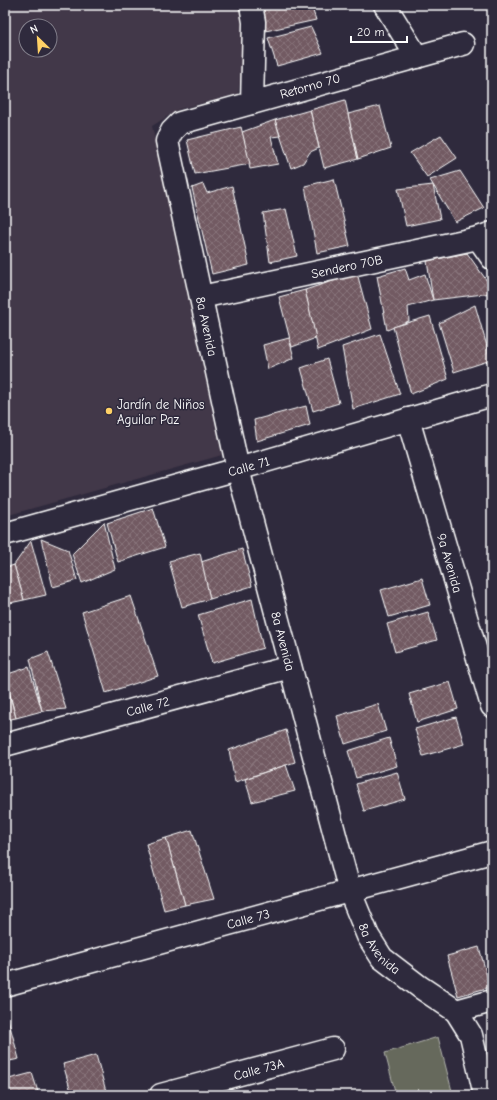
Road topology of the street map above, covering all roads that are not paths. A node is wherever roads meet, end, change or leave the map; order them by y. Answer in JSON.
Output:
{"nodes":[{"id":1,"x":251,"y":5,"type":"edge"},
{"id":2,"x":385,"y":5,"type":"edge"},
{"id":3,"x":463,"y":44,"type":"dead end"},
{"id":4,"x":417,"y":57,"type":"junction"},
{"id":5,"x":252,"y":103,"type":"junction"},
{"id":6,"x":168,"y":141,"type":"joint"},
{"id":7,"x":485,"y":235,"type":"edge"},
{"id":8,"x":492,"y":258,"type":"edge"},
{"id":9,"x":202,"y":297,"type":"junction"},
{"id":10,"x":492,"y":395,"type":"edge"},
{"id":11,"x":408,"y":419,"type":"junction"},
{"id":12,"x":238,"y":469,"type":"junction"},
{"id":13,"x":5,"y":534,"type":"edge"},
{"id":14,"x":290,"y":667,"type":"junction"},
{"id":15,"x":492,"y":706,"type":"edge"},
{"id":16,"x":5,"y":745,"type":"edge"},
{"id":17,"x":492,"y":852,"type":"edge"},
{"id":18,"x":350,"y":892,"type":"junction"},
{"id":19,"x":5,"y":986,"type":"edge"},
{"id":20,"x":492,"y":1001,"type":"edge"},
{"id":21,"x":456,"y":1011,"type":"junction"},
{"id":22,"x":333,"y":1048,"type":"dead end"},
{"id":23,"x":161,"y":1095,"type":"edge"},
{"id":24,"x":485,"y":1095,"type":"edge"}],
"edges":[{"from":1,"to":5,"type":"street"},
{"from":2,"to":4,"type":"street"},
{"from":3,"to":4,"type":"street","name":"Retorno 70"},
{"from":4,"to":5,"type":"street","name":"Retorno 70"},
{"from":5,"to":6,"type":"street","name":"Retorno 70"},
{"from":6,"to":9,"type":"street","name":"8a Avenida"},
{"from":7,"to":8,"type":"street"},
{"from":7,"to":9,"type":"street","name":"Sendero 70B"},
{"from":9,"to":12,"type":"street","name":"8a Avenida"},
{"from":10,"to":11,"type":"street","name":"Calle 71"},
{"from":11,"to":12,"type":"street","name":"Calle 71"},
{"from":11,"to":15,"type":"street","name":"9a Avenida"},
{"from":12,"to":13,"type":"street","name":"Calle 71"},
{"from":12,"to":14,"type":"street","name":"8a Avenida"},
{"from":14,"to":16,"type":"street","name":"Calle 72"},
{"from":14,"to":18,"type":"street","name":"8a Avenida"},
{"from":17,"to":18,"type":"street","name":"Calle 73"},
{"from":18,"to":19,"type":"street","name":"Calle 73"},
{"from":18,"to":21,"type":"street","name":"8a Avenida"},
{"from":20,"to":21,"type":"street"},
{"from":21,"to":24,"type":"street","name":"8a Avenida"},
{"from":22,"to":23,"type":"street","name":"Calle 73A"}]}
